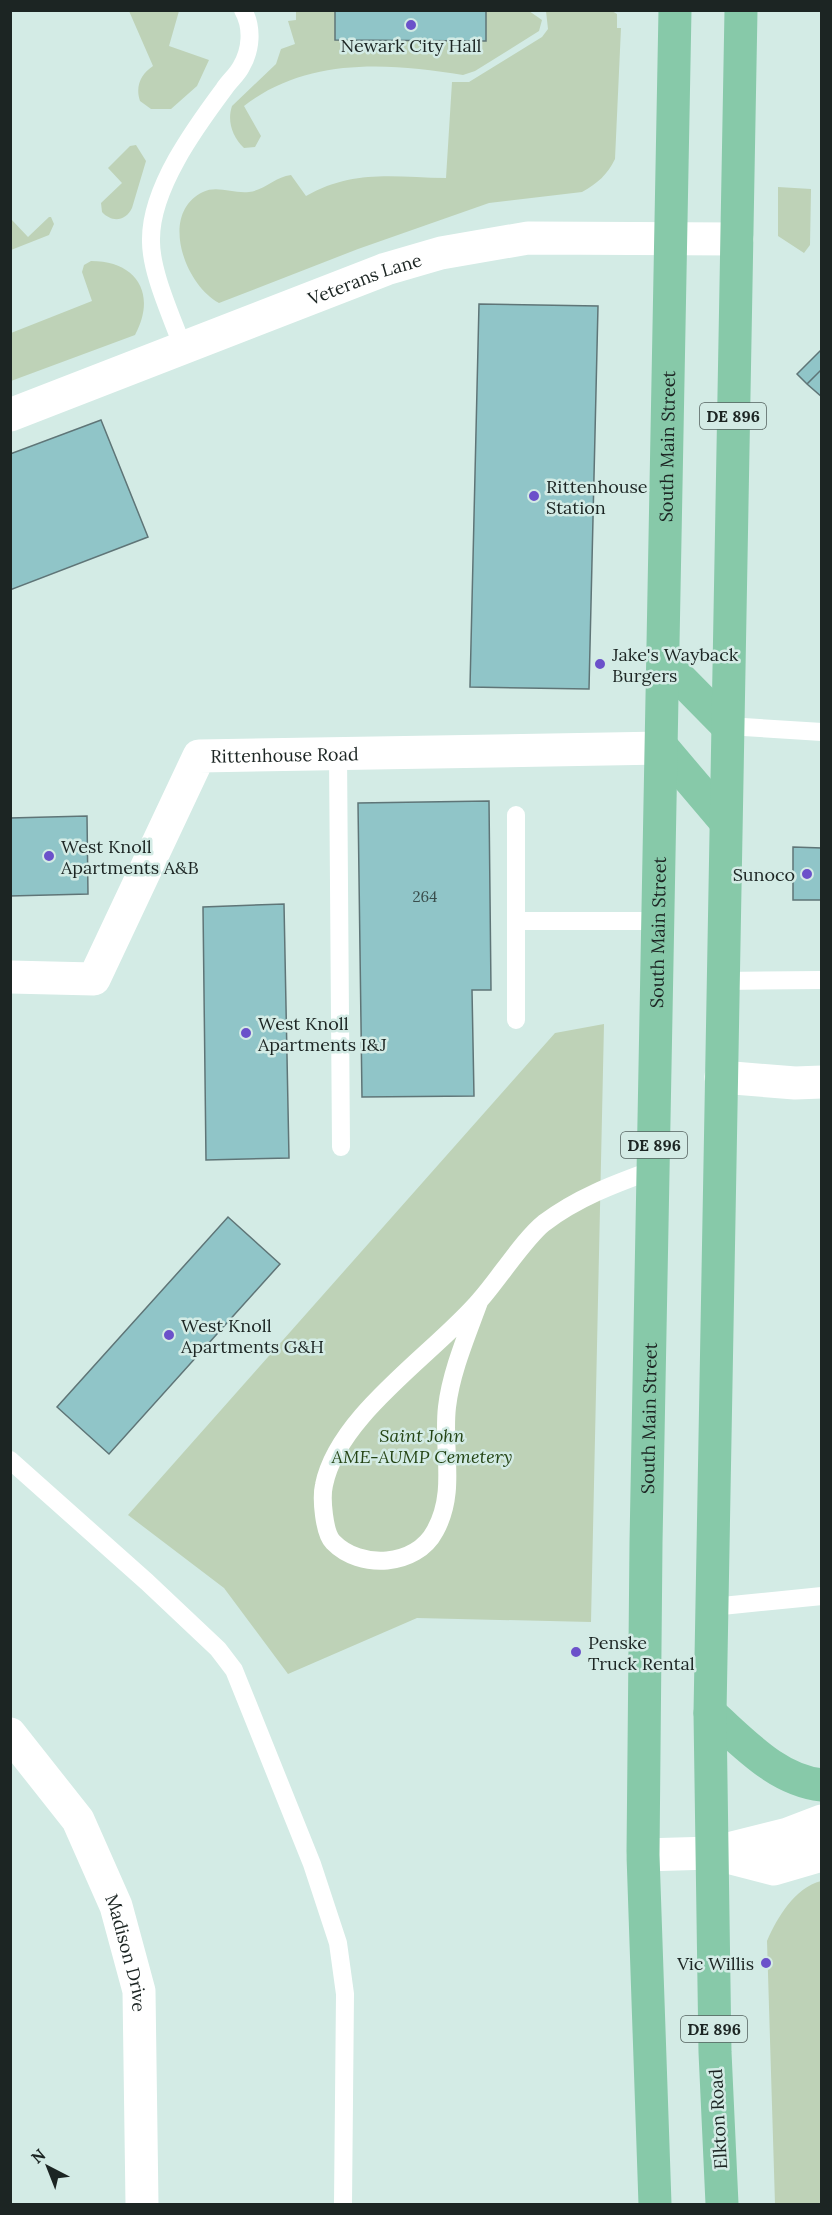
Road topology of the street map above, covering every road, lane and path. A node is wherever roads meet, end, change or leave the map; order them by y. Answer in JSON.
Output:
{"nodes":[{"id":1,"x":243,"y":10,"type":"edge"},
{"id":2,"x":675,"y":10,"type":"edge"},
{"id":3,"x":741,"y":10,"type":"edge"},
{"id":4,"x":671,"y":238,"type":"junction"},
{"id":5,"x":737,"y":239,"type":"junction"},
{"id":6,"x":183,"y":348,"type":"junction"},
{"id":7,"x":10,"y":415,"type":"edge"},
{"id":8,"x":664,"y":662,"type":"junction"},
{"id":9,"x":727,"y":726,"type":"junction"},
{"id":10,"x":822,"y":732,"type":"edge"},
{"id":11,"x":663,"y":748,"type":"junction"},
{"id":12,"x":338,"y":753,"type":"junction"},
{"id":13,"x":516,"y":815,"type":"dead end"},
{"id":14,"x":725,"y":821,"type":"junction"},
{"id":15,"x":516,"y":921,"type":"junction"},
{"id":16,"x":658,"y":921,"type":"junction"},
{"id":17,"x":10,"y":977,"type":"edge"},
{"id":18,"x":822,"y":980,"type":"edge"},
{"id":19,"x":722,"y":981,"type":"junction"},
{"id":20,"x":516,"y":1020,"type":"dead end"},
{"id":21,"x":721,"y":1077,"type":"junction"},
{"id":22,"x":822,"y":1082,"type":"edge"},
{"id":23,"x":341,"y":1147,"type":"dead end"},
{"id":24,"x":654,"y":1170,"type":"junction"},
{"id":25,"x":479,"y":1302,"type":"junction"},
{"id":26,"x":10,"y":1460,"type":"edge"},
{"id":27,"x":822,"y":1596,"type":"edge"},
{"id":28,"x":712,"y":1607,"type":"junction"},
{"id":29,"x":710,"y":1713,"type":"junction"},
{"id":30,"x":10,"y":1734,"type":"edge"},
{"id":31,"x":822,"y":1785,"type":"edge"},
{"id":32,"x":822,"y":1821,"type":"edge"},
{"id":33,"x":712,"y":1853,"type":"junction"},
{"id":34,"x":643,"y":1855,"type":"junction"},
{"id":35,"x":822,"y":1855,"type":"edge"},
{"id":36,"x":142,"y":2205,"type":"edge"},
{"id":37,"x":343,"y":2205,"type":"edge"},
{"id":38,"x":655,"y":2205,"type":"edge"},
{"id":39,"x":722,"y":2205,"type":"edge"}],
"edges":[{"from":1,"to":6,"type":"lane"},
{"from":2,"to":4,"type":"main road","name":"South Main Street","number":"DE 896"},
{"from":3,"to":5,"type":"main road","number":"DE 896"},
{"from":4,"to":5,"type":"street","name":"Veterans Lane"},
{"from":4,"to":6,"type":"street","name":"Veterans Lane"},
{"from":4,"to":8,"type":"main road","name":"South Main Street","number":"DE 896"},
{"from":5,"to":9,"type":"main road","number":"DE 896"},
{"from":6,"to":7,"type":"street","name":"Veterans Lane"},
{"from":8,"to":9,"type":"main road"},
{"from":8,"to":11,"type":"main road","name":"South Main Street","number":"DE 896"},
{"from":9,"to":10,"type":"lane"},
{"from":9,"to":14,"type":"main road","number":"DE 896"},
{"from":11,"to":12,"type":"street","name":"Rittenhouse Road"},
{"from":11,"to":14,"type":"main road"},
{"from":11,"to":16,"type":"main road","name":"South Main Street","number":"DE 896"},
{"from":12,"to":17,"type":"street","name":"Rittenhouse Road"},
{"from":12,"to":23,"type":"lane"},
{"from":13,"to":15,"type":"lane"},
{"from":14,"to":19,"type":"main road","number":"DE 896"},
{"from":15,"to":16,"type":"lane"},
{"from":15,"to":20,"type":"lane"},
{"from":16,"to":24,"type":"main road","name":"South Main Street","number":"DE 896"},
{"from":18,"to":19,"type":"lane"},
{"from":19,"to":21,"type":"main road","number":"DE 896"},
{"from":21,"to":22,"type":"street"},
{"from":21,"to":28,"type":"main road","number":"DE 896"},
{"from":24,"to":25,"type":"lane"},
{"from":24,"to":34,"type":"main road","name":"South Main Street","number":"DE 896"},
{"from":25,"to":25,"type":"lane"},
{"from":26,"to":37,"type":"lane"},
{"from":27,"to":28,"type":"lane"},
{"from":28,"to":29,"type":"main road","number":"DE 896"},
{"from":29,"to":31,"type":"main road"},
{"from":29,"to":33,"type":"main road","number":"DE 896"},
{"from":30,"to":36,"type":"street","name":"Madison Drive"},
{"from":32,"to":33,"type":"street"},
{"from":33,"to":34,"type":"street"},
{"from":33,"to":35,"type":"street"},
{"from":33,"to":39,"type":"main road","name":"Elkton Road","number":"DE 896"},
{"from":34,"to":38,"type":"main road","number":"DE 896"}]}
